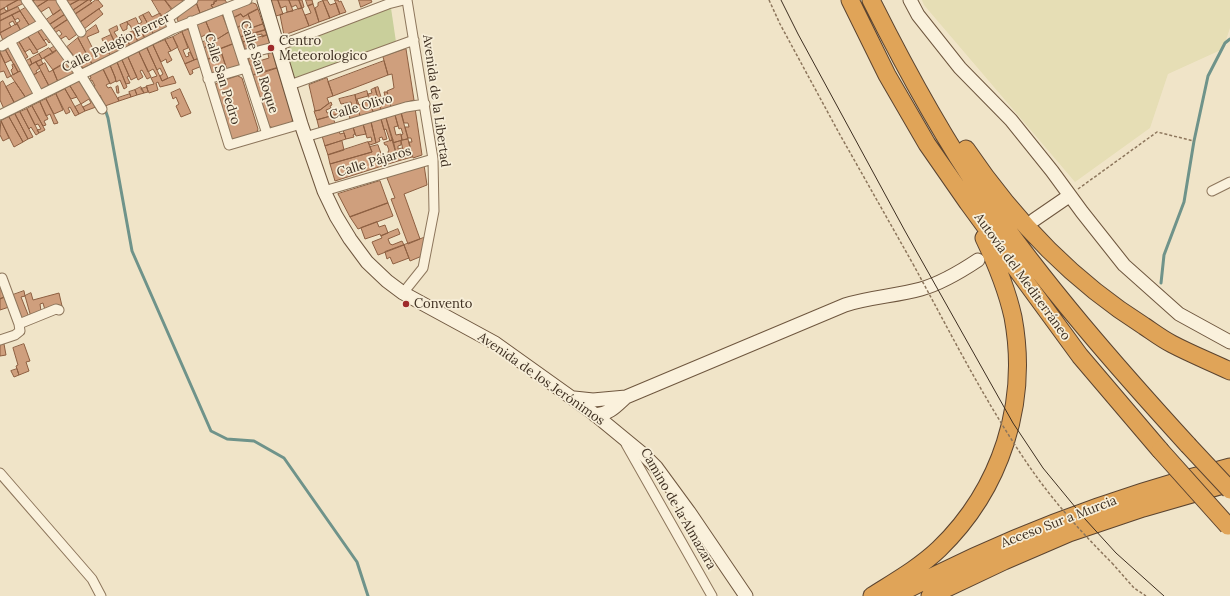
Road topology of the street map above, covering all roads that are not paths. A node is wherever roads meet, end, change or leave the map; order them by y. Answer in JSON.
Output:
{"nodes":[{"id":1,"x":26,"y":0,"type":"edge"},
{"id":2,"x":61,"y":0,"type":"edge"},
{"id":3,"x":193,"y":0,"type":"edge"},
{"id":4,"x":247,"y":0,"type":"edge"},
{"id":5,"x":264,"y":0,"type":"edge"},
{"id":6,"x":404,"y":0,"type":"edge"},
{"id":7,"x":407,"y":0,"type":"edge"},
{"id":8,"x":850,"y":0,"type":"edge"},
{"id":9,"x":871,"y":0,"type":"edge"},
{"id":10,"x":880,"y":0,"type":"edge"},
{"id":11,"x":910,"y":0,"type":"edge"},
{"id":12,"x":226,"y":8,"type":"junction"},
{"id":13,"x":191,"y":21,"type":"junction"},
{"id":14,"x":43,"y":23,"type":"junction"},
{"id":15,"x":173,"y":29,"type":"junction"},
{"id":16,"x":82,"y":32,"type":"dead end"},
{"id":17,"x":414,"y":40,"type":"junction"},
{"id":18,"x":3,"y":44,"type":"edge"},
{"id":19,"x":278,"y":46,"type":"junction"},
{"id":20,"x":242,"y":54,"type":"junction"},
{"id":21,"x":246,"y":68,"type":"junction"},
{"id":22,"x":80,"y":75,"type":"junction"},
{"id":23,"x":208,"y":79,"type":"junction"},
{"id":24,"x":290,"y":85,"type":"junction"},
{"id":25,"x":39,"y":95,"type":"junction"},
{"id":26,"x":425,"y":104,"type":"junction"},
{"id":27,"x":102,"y":109,"type":"dead end"},
{"id":28,"x":0,"y":115,"type":"edge"},
{"id":29,"x":301,"y":124,"type":"junction"},
{"id":30,"x":267,"y":134,"type":"junction"},
{"id":31,"x":305,"y":137,"type":"junction"},
{"id":32,"x":433,"y":159,"type":"junction"},
{"id":33,"x":1230,"y":182,"type":"edge"},
{"id":34,"x":324,"y":191,"type":"junction"},
{"id":35,"x":1212,"y":191,"type":"dead end"},
{"id":36,"x":1069,"y":196,"type":"junction"},
{"id":37,"x":968,"y":203,"type":"junction"},
{"id":38,"x":1034,"y":220,"type":"dead end"},
{"id":39,"x":978,"y":260,"type":"dead end"},
{"id":40,"x":0,"y":279,"type":"edge"},
{"id":41,"x":403,"y":293,"type":"junction"},
{"id":42,"x":59,"y":310,"type":"dead end"},
{"id":43,"x":20,"y":324,"type":"junction"},
{"id":44,"x":0,"y":340,"type":"edge"},
{"id":45,"x":1230,"y":342,"type":"edge"},
{"id":46,"x":1230,"y":371,"type":"edge"},
{"id":47,"x":570,"y":397,"type":"junction"},
{"id":48,"x":603,"y":399,"type":"junction"},
{"id":49,"x":622,"y":401,"type":"junction"},
{"id":50,"x":596,"y":415,"type":"junction"},
{"id":51,"x":621,"y":435,"type":"junction"},
{"id":52,"x":1230,"y":467,"type":"edge"},
{"id":53,"x":0,"y":473,"type":"edge"},
{"id":54,"x":1230,"y":483,"type":"edge"},
{"id":55,"x":1230,"y":490,"type":"edge"},
{"id":56,"x":1169,"y":500,"type":"junction"},
{"id":57,"x":1229,"y":527,"type":"edge"},
{"id":58,"x":100,"y":596,"type":"edge"},
{"id":59,"x":712,"y":596,"type":"edge"},
{"id":60,"x":746,"y":596,"type":"edge"},
{"id":61,"x":872,"y":596,"type":"edge"},
{"id":62,"x":895,"y":596,"type":"edge"},
{"id":63,"x":930,"y":596,"type":"edge"}],
"edges":[{"from":1,"to":14,"type":"street"},
{"from":2,"to":16,"type":"street"},
{"from":3,"to":15,"type":"street"},
{"from":4,"to":12,"type":"street","name":"Calle Pelagio Ferrer"},
{"from":5,"to":19,"type":"street","name":"Avenida de los Jerónimos"},
{"from":6,"to":19,"type":"street"},
{"from":7,"to":17,"type":"street","name":"Avenida de la Libertad"},
{"from":8,"to":37,"type":"highway","name":"Autovía del Mediterráneo"},
{"from":9,"to":55,"type":"highway","bridge":true},
{"from":10,"to":46,"type":"highway"},
{"from":11,"to":36,"type":"street"},
{"from":12,"to":13,"type":"street","name":"Calle Pelagio Ferrer"},
{"from":12,"to":20,"type":"street","name":"Calle San Roque"},
{"from":13,"to":15,"type":"street","name":"Calle Pelagio Ferrer"},
{"from":13,"to":23,"type":"street","name":"Calle San Pedro"},
{"from":14,"to":18,"type":"street"},
{"from":14,"to":22,"type":"street"},
{"from":15,"to":22,"type":"street","name":"Calle Pelagio Ferrer"},
{"from":17,"to":24,"type":"street"},
{"from":17,"to":26,"type":"street","name":"Avenida de la Libertad"},
{"from":18,"to":25,"type":"street"},
{"from":19,"to":20,"type":"street"},
{"from":19,"to":24,"type":"street","name":"Avenida de los Jerónimos"},
{"from":20,"to":21,"type":"street","name":"Calle San Roque"},
{"from":21,"to":23,"type":"street"},
{"from":21,"to":30,"type":"street","name":"Calle San Roque"},
{"from":22,"to":25,"type":"street","name":"Calle Pelagio Ferrer"},
{"from":22,"to":27,"type":"street"},
{"from":23,"to":30,"type":"street","name":"Calle San Pedro"},
{"from":24,"to":29,"type":"street","name":"Avenida de los Jerónimos"},
{"from":25,"to":28,"type":"street","name":"Calle Pelagio Ferrer"},
{"from":26,"to":31,"type":"street","name":"Calle Olivo"},
{"from":26,"to":32,"type":"street","name":"Avenida de la Libertad"},
{"from":29,"to":30,"type":"street"},
{"from":29,"to":31,"type":"street","name":"Avenida de los Jerónimos"},
{"from":31,"to":34,"type":"street","name":"Avenida de los Jerónimos"},
{"from":32,"to":34,"type":"street","name":"Calle Pájaros"},
{"from":32,"to":41,"type":"street","name":"Avenida de la Libertad"},
{"from":33,"to":35,"type":"street"},
{"from":34,"to":41,"type":"street","name":"Avenida de los Jerónimos"},
{"from":36,"to":38,"type":"street"},
{"from":36,"to":45,"type":"street"},
{"from":37,"to":57,"type":"highway","name":"Autovía del Mediterráneo","bridge":true},
{"from":37,"to":61,"type":"highway"},
{"from":39,"to":49,"type":"street"},
{"from":40,"to":43,"type":"street"},
{"from":41,"to":47,"type":"street","name":"Avenida de los Jerónimos"},
{"from":42,"to":43,"type":"street"},
{"from":43,"to":44,"type":"street"},
{"from":47,"to":48,"type":"street"},
{"from":47,"to":50,"type":"street","name":"Avenida de los Jerónimos"},
{"from":48,"to":49,"type":"street"},
{"from":48,"to":50,"type":"street"},
{"from":49,"to":50,"type":"street"},
{"from":49,"to":51,"type":"street"},
{"from":50,"to":51,"type":"street","name":"Avenida de los Jerónimos"},
{"from":51,"to":59,"type":"street","name":"Camino de la Almazara"},
{"from":51,"to":60,"type":"street","name":"Avenida de los Jerónimos"},
{"from":52,"to":62,"type":"highway","name":"Acceso Sur a Murcia"},
{"from":53,"to":58,"type":"street"},
{"from":54,"to":56,"type":"highway","name":"Acceso Sur a Murcia"},
{"from":55,"to":56,"type":"highway"},
{"from":56,"to":63,"type":"highway","name":"Acceso Sur a Murcia"}]}
